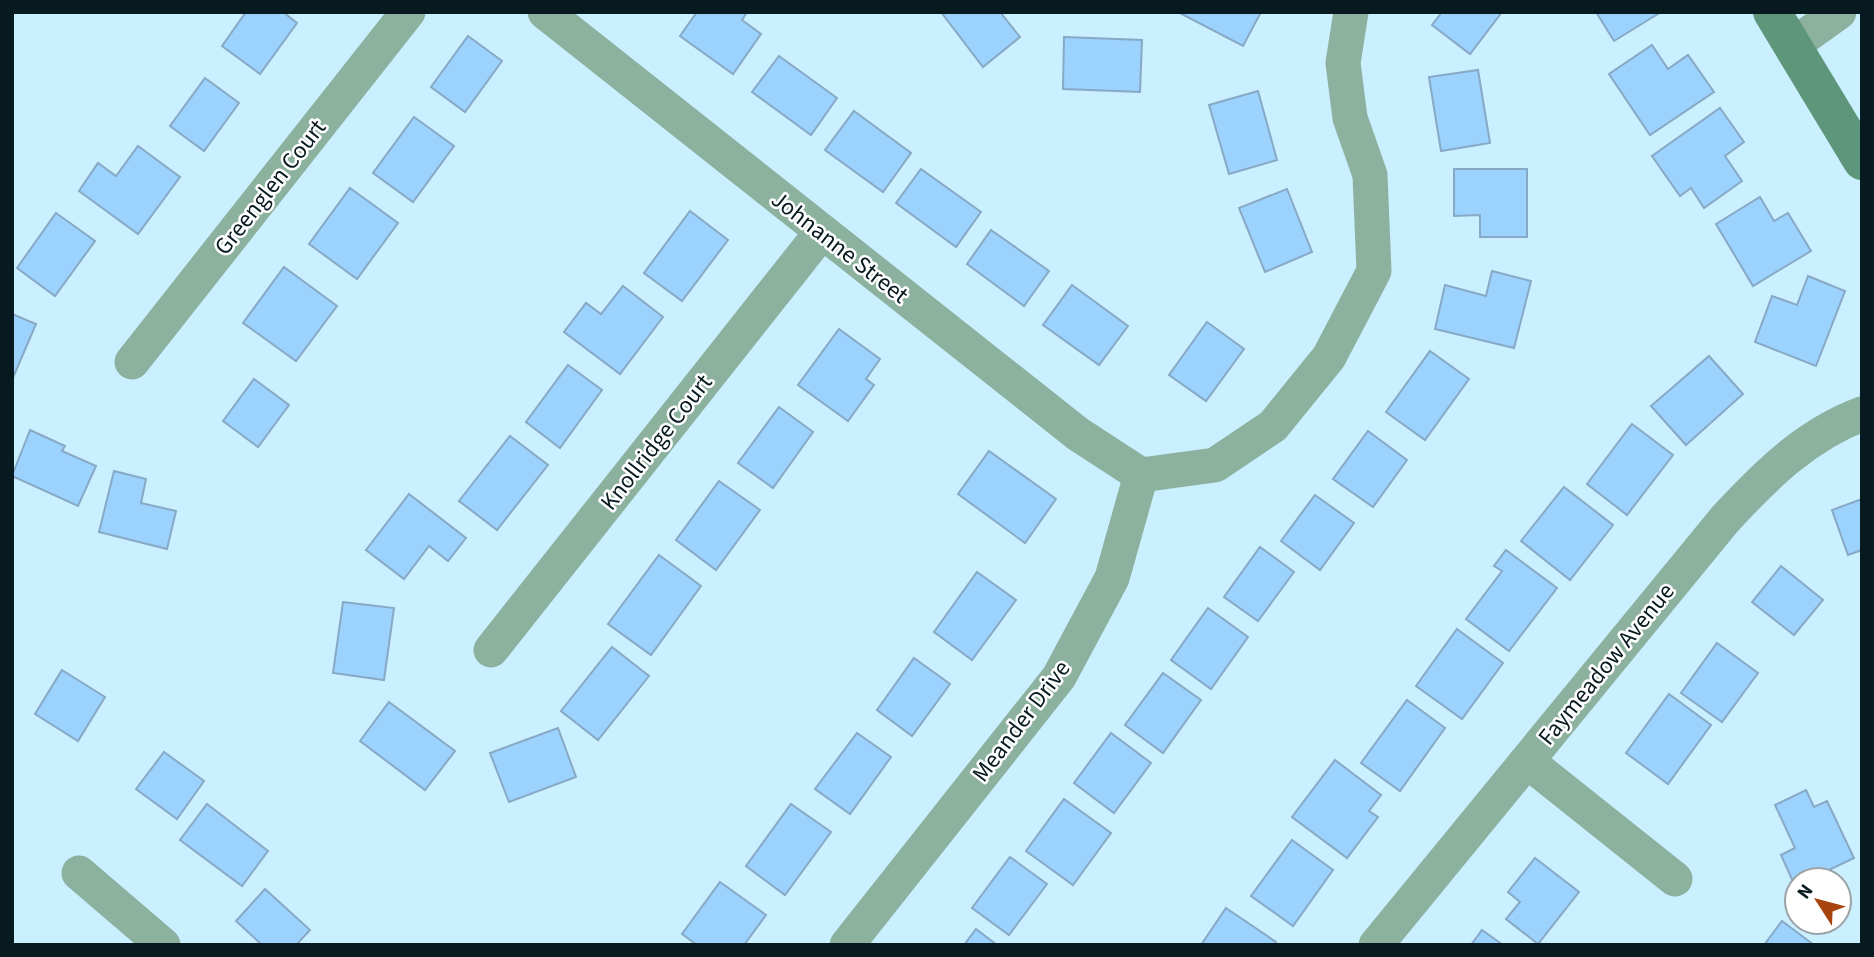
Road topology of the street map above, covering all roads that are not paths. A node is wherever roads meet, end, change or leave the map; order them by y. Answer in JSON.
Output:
{"nodes":[{"id":1,"x":408,"y":12,"type":"edge"},
{"id":2,"x":545,"y":12,"type":"edge"},
{"id":3,"x":1351,"y":12,"type":"edge"},
{"id":4,"x":1772,"y":12,"type":"edge"},
{"id":5,"x":1839,"y":12,"type":"edge"},
{"id":6,"x":1793,"y":45,"type":"junction"},
{"id":7,"x":1862,"y":161,"type":"edge"},
{"id":8,"x":821,"y":233,"type":"junction"},
{"id":9,"x":132,"y":362,"type":"dead end"},
{"id":10,"x":1862,"y":414,"type":"edge"},
{"id":11,"x":1141,"y":475,"type":"junction"},
{"id":12,"x":491,"y":650,"type":"dead end"},
{"id":13,"x":1527,"y":761,"type":"junction"},
{"id":14,"x":79,"y":873,"type":"dead end"},
{"id":15,"x":1675,"y":879,"type":"dead end"},
{"id":16,"x":163,"y":945,"type":"edge"},
{"id":17,"x":847,"y":945,"type":"edge"},
{"id":18,"x":1376,"y":945,"type":"edge"}],
"edges":[{"from":1,"to":9,"type":"street","name":"Greenglen Court"},
{"from":2,"to":8,"type":"street","name":"Johnanne Street"},
{"from":3,"to":11,"type":"street"},
{"from":4,"to":6,"type":"street"},
{"from":5,"to":6,"type":"street"},
{"from":6,"to":7,"type":"street"},
{"from":8,"to":11,"type":"street","name":"Johnanne Street"},
{"from":8,"to":12,"type":"street","name":"Knollridge Court"},
{"from":10,"to":13,"type":"street","name":"Faymeadow Avenue"},
{"from":11,"to":17,"type":"street","name":"Meander Drive"},
{"from":13,"to":15,"type":"street"},
{"from":13,"to":18,"type":"street","name":"Faymeadow Avenue"},
{"from":14,"to":16,"type":"street"}]}
